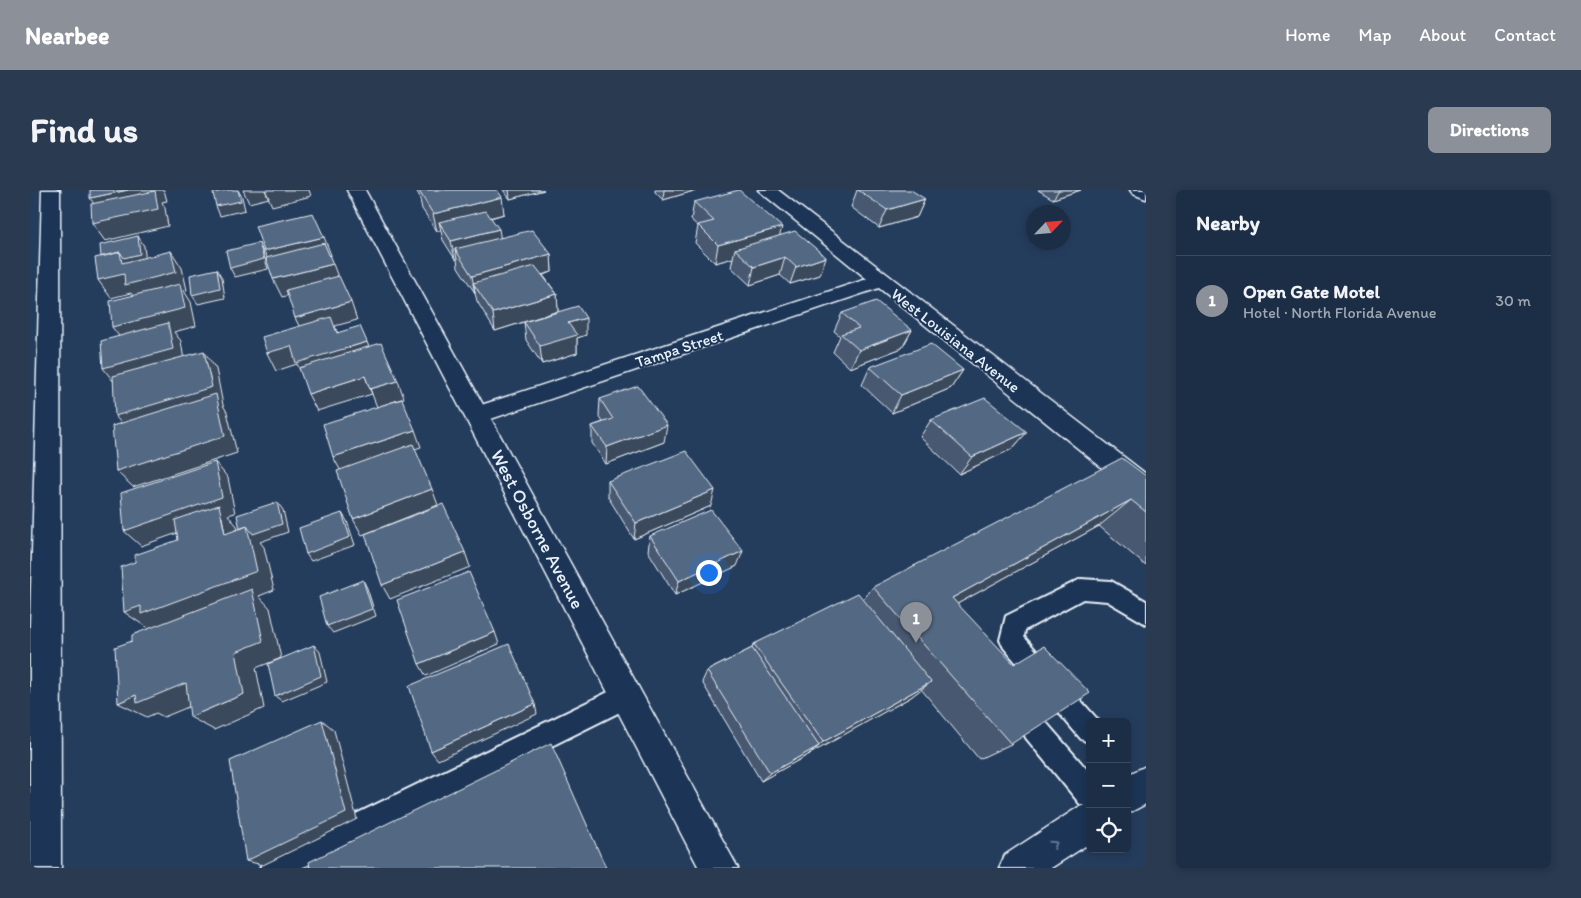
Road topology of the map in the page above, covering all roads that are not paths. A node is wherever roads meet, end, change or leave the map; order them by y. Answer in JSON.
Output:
{"nodes":[{"id":1,"x":51,"y":190,"type":"edge"},
{"id":2,"x":356,"y":190,"type":"edge"},
{"id":3,"x":767,"y":190,"type":"edge"},
{"id":4,"x":1139,"y":190,"type":"edge"},
{"id":5,"x":1146,"y":194,"type":"edge"},
{"id":6,"x":881,"y":281,"type":"junction"},
{"id":7,"x":477,"y":415,"type":"junction"},
{"id":8,"x":1145,"y":488,"type":"edge"},
{"id":9,"x":1146,"y":613,"type":"edge"},
{"id":10,"x":1012,"y":640,"type":"junction"},
{"id":11,"x":990,"y":651,"type":"edge"},
{"id":12,"x":626,"y":695,"type":"junction"},
{"id":13,"x":1086,"y":725,"type":"edge"},
{"id":14,"x":1035,"y":729,"type":"edge"},
{"id":15,"x":1086,"y":789,"type":"edge"},
{"id":16,"x":1086,"y":824,"type":"edge"},
{"id":17,"x":42,"y":868,"type":"edge"},
{"id":18,"x":275,"y":868,"type":"edge"},
{"id":19,"x":719,"y":868,"type":"edge"},
{"id":20,"x":1018,"y":868,"type":"edge"}],
"edges":[{"from":1,"to":17,"type":"street"},
{"from":2,"to":7,"type":"street","name":"West Osborne Avenue"},
{"from":3,"to":6,"type":"street","name":"West Louisiana Avenue"},
{"from":4,"to":5,"type":"street"},
{"from":6,"to":7,"type":"street","name":"Tampa Street"},
{"from":6,"to":8,"type":"street","name":"West Louisiana Avenue"},
{"from":7,"to":12,"type":"street","name":"West Osborne Avenue"},
{"from":9,"to":10,"type":"lane"},
{"from":10,"to":11,"type":"lane"},
{"from":10,"to":13,"type":"lane"},
{"from":12,"to":18,"type":"lane"},
{"from":12,"to":19,"type":"street","name":"West Osborne Avenue"},
{"from":14,"to":15,"type":"lane"},
{"from":20,"to":16,"type":"street","one_way":true}]}
